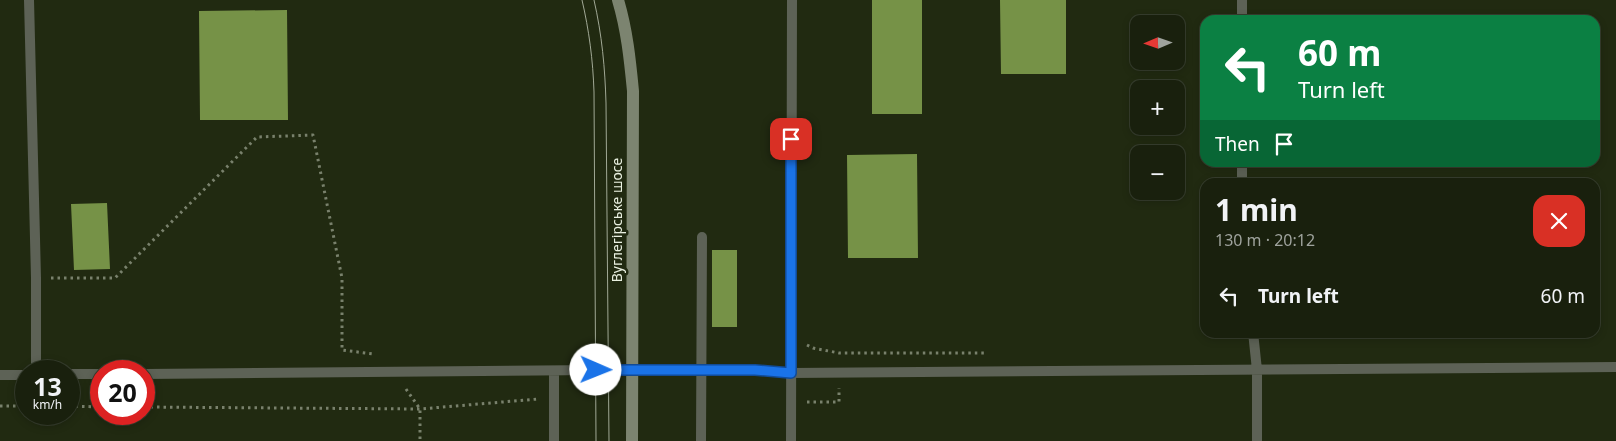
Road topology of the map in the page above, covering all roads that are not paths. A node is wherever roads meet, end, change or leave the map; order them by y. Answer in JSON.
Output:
{"nodes":[{"id":1,"x":29,"y":0,"type":"edge"},
{"id":2,"x":618,"y":0,"type":"edge"},
{"id":3,"x":792,"y":0,"type":"edge"},
{"id":4,"x":1242,"y":0,"type":"edge"},
{"id":5,"x":1242,"y":15,"type":"edge"},
{"id":6,"x":702,"y":237,"type":"dead end"},
{"id":7,"x":1254,"y":338,"type":"edge"},
{"id":8,"x":36,"y":360,"type":"edge"},
{"id":9,"x":1616,"y":367,"type":"edge"},
{"id":10,"x":1257,"y":370,"type":"junction"},
{"id":11,"x":554,"y":371,"type":"junction"},
{"id":12,"x":632,"y":371,"type":"junction"},
{"id":13,"x":701,"y":371,"type":"junction"},
{"id":14,"x":791,"y":373,"type":"junction"},
{"id":15,"x":155,"y":374,"type":"edge"},
{"id":16,"x":0,"y":375,"type":"edge"},
{"id":17,"x":15,"y":375,"type":"edge"},
{"id":18,"x":554,"y":441,"type":"edge"},
{"id":19,"x":632,"y":441,"type":"edge"},
{"id":20,"x":701,"y":441,"type":"edge"},
{"id":21,"x":791,"y":441,"type":"edge"},
{"id":22,"x":1257,"y":441,"type":"edge"}],
"edges":[{"from":1,"to":8,"type":"lane"},
{"from":2,"to":12,"type":"street","name":"Вуглегірське шосе"},
{"from":3,"to":14,"type":"lane"},
{"from":4,"to":5,"type":"lane"},
{"from":6,"to":13,"type":"lane"},
{"from":7,"to":10,"type":"lane"},
{"from":9,"to":10,"type":"lane"},
{"from":10,"to":14,"type":"lane"},
{"from":10,"to":22,"type":"lane"},
{"from":11,"to":12,"type":"lane"},
{"from":11,"to":15,"type":"lane"},
{"from":11,"to":18,"type":"lane"},
{"from":12,"to":13,"type":"lane"},
{"from":12,"to":19,"type":"street","name":"Вуглегірське шосе"},
{"from":13,"to":14,"type":"lane"},
{"from":13,"to":20,"type":"lane"},
{"from":14,"to":21,"type":"lane"},
{"from":16,"to":17,"type":"lane"}]}
